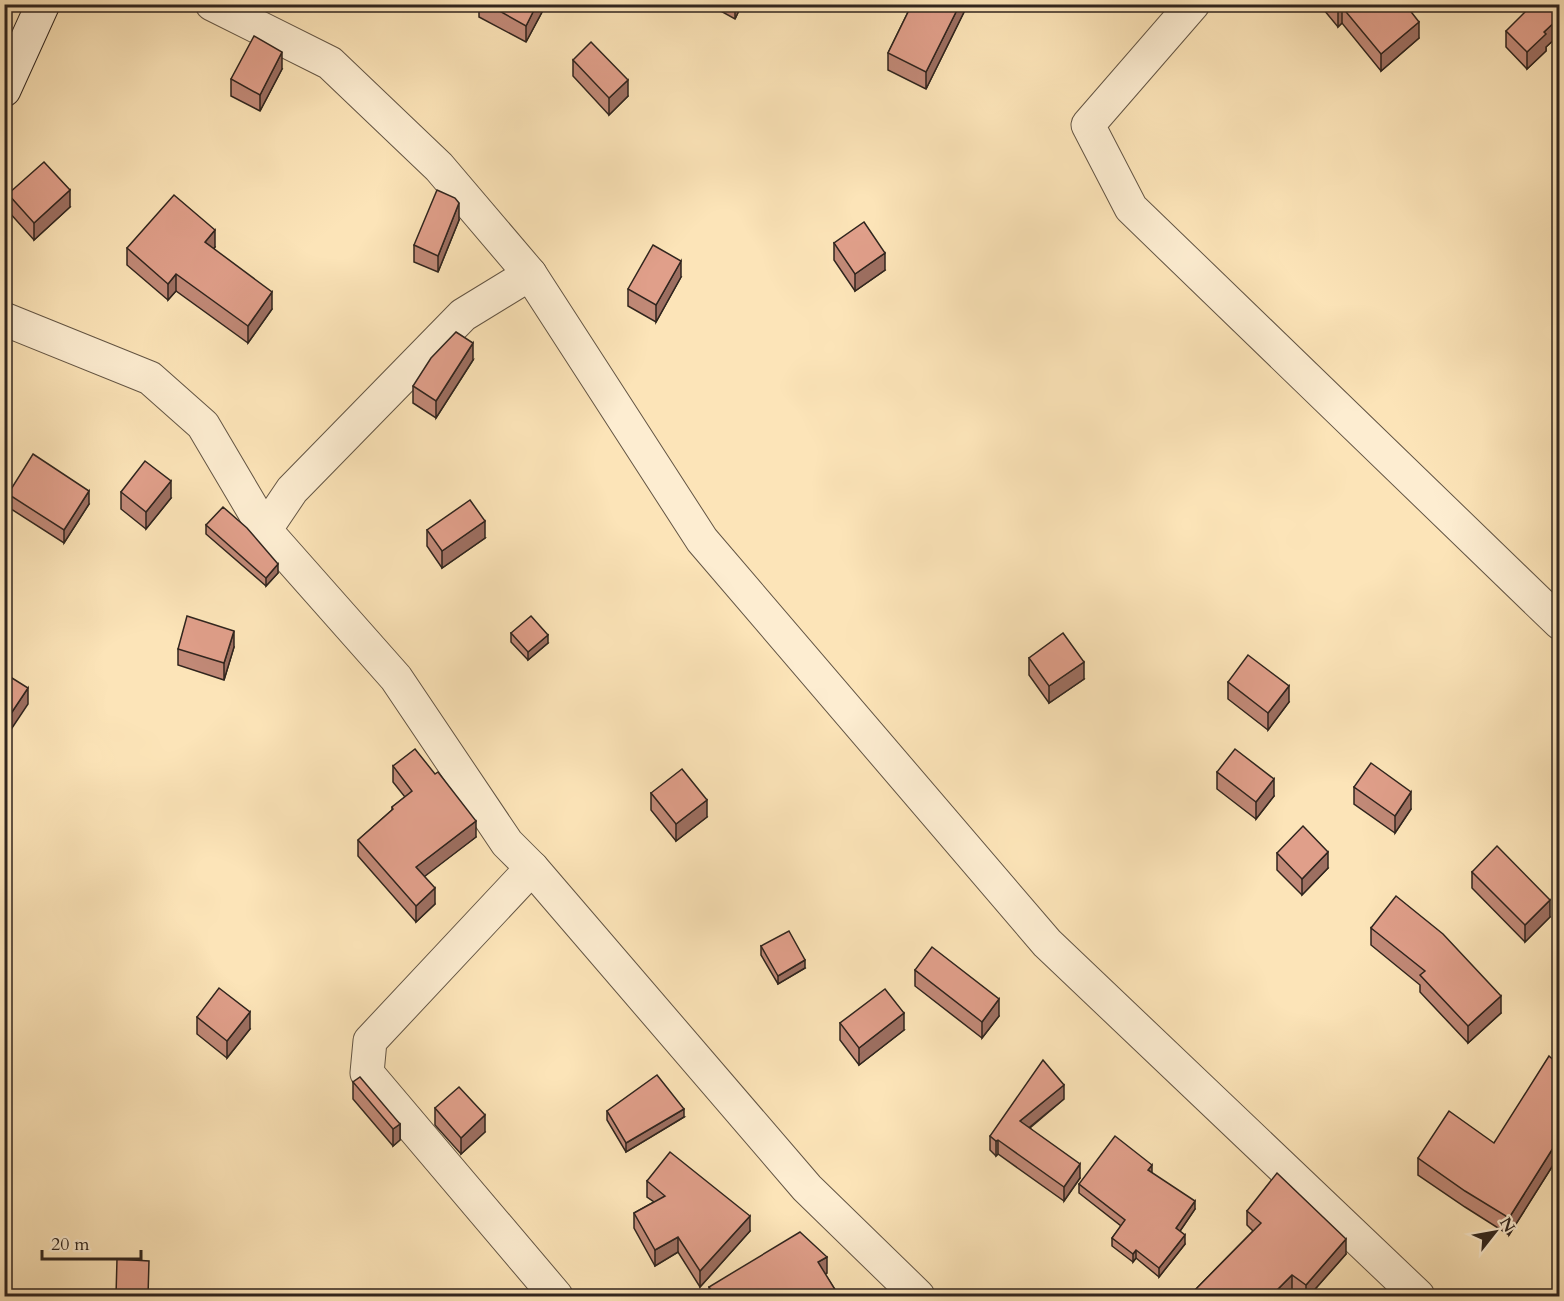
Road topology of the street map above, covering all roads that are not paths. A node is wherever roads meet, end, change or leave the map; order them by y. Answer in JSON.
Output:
{"nodes":[{"id":1,"x":43,"y":4,"type":"edge"},
{"id":2,"x":212,"y":4,"type":"edge"},
{"id":3,"x":1193,"y":4,"type":"edge"},
{"id":4,"x":4,"y":90,"type":"edge"},
{"id":5,"x":530,"y":274,"type":"junction"},
{"id":6,"x":4,"y":319,"type":"edge"},
{"id":7,"x":265,"y":530,"type":"junction"},
{"id":8,"x":1560,"y":622,"type":"edge"},
{"id":9,"x":532,"y":868,"type":"junction"},
{"id":10,"x":556,"y":1296,"type":"edge"},
{"id":11,"x":918,"y":1296,"type":"edge"},
{"id":12,"x":1418,"y":1296,"type":"edge"}],
"edges":[{"from":1,"to":4,"type":"street"},
{"from":2,"to":5,"type":"street"},
{"from":3,"to":8,"type":"street"},
{"from":5,"to":7,"type":"street"},
{"from":5,"to":12,"type":"street"},
{"from":6,"to":7,"type":"street"},
{"from":7,"to":9,"type":"street"},
{"from":9,"to":10,"type":"street"},
{"from":9,"to":11,"type":"street"}]}
